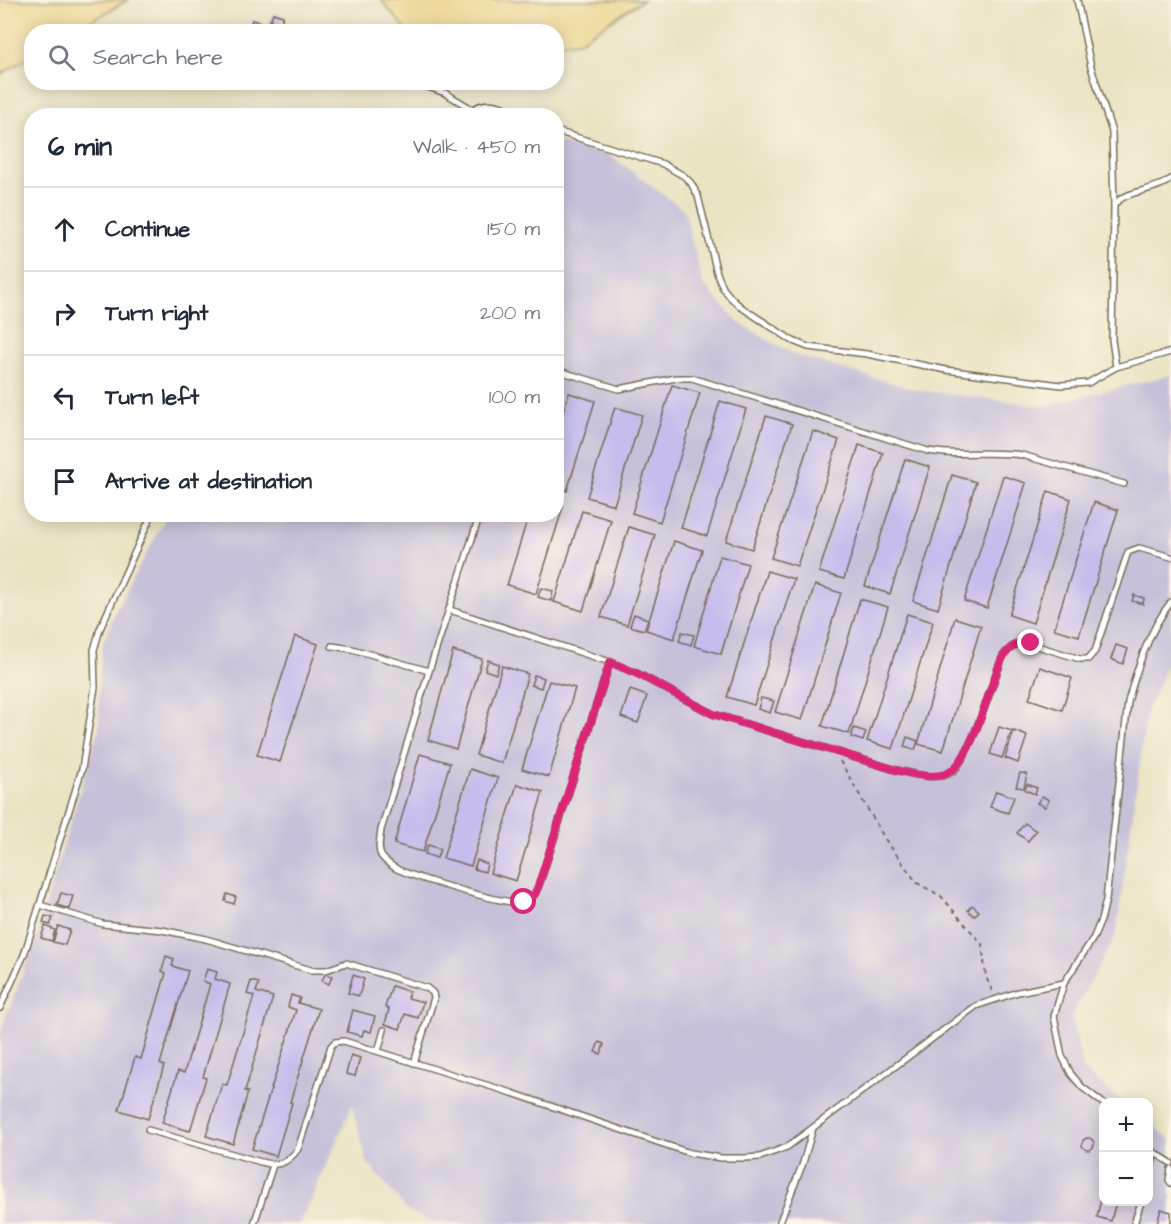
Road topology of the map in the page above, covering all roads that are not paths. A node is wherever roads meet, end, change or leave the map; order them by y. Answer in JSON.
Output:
{"nodes":[{"id":1,"x":1077,"y":0,"type":"edge"},
{"id":2,"x":437,"y":90,"type":"edge"},
{"id":3,"x":470,"y":108,"type":"edge"},
{"id":4,"x":474,"y":108,"type":"edge"},
{"id":5,"x":508,"y":108,"type":"edge"},
{"id":6,"x":564,"y":133,"type":"edge"},
{"id":7,"x":1171,"y":179,"type":"edge"},
{"id":8,"x":1114,"y":204,"type":"junction"},
{"id":9,"x":1171,"y":352,"type":"edge"},
{"id":10,"x":1116,"y":367,"type":"junction"},
{"id":11,"x":564,"y":373,"type":"edge"},
{"id":12,"x":1124,"y":484,"type":"dead end"},
{"id":13,"x":148,"y":522,"type":"edge"},
{"id":14,"x":478,"y":522,"type":"edge"},
{"id":15,"x":1171,"y":557,"type":"edge"},
{"id":16,"x":1171,"y":602,"type":"edge"},
{"id":17,"x":450,"y":610,"type":"junction"},
{"id":18,"x":332,"y":646,"type":"dead end"},
{"id":19,"x":610,"y":662,"type":"junction"},
{"id":20,"x":429,"y":670,"type":"junction"},
{"id":21,"x":40,"y":905,"type":"junction"},
{"id":22,"x":1064,"y":983,"type":"junction"},
{"id":23,"x":0,"y":1008,"type":"edge"},
{"id":24,"x":384,"y":1030,"type":"dead end"},
{"id":25,"x":378,"y":1051,"type":"junction"},
{"id":26,"x":414,"y":1064,"type":"junction"},
{"id":27,"x":1099,"y":1100,"type":"edge"},
{"id":28,"x":813,"y":1126,"type":"junction"},
{"id":29,"x":148,"y":1130,"type":"dead end"},
{"id":30,"x":1153,"y":1152,"type":"edge"},
{"id":31,"x":1171,"y":1163,"type":"edge"},
{"id":32,"x":273,"y":1165,"type":"junction"},
{"id":33,"x":1171,"y":1169,"type":"edge"},
{"id":34,"x":1171,"y":1183,"type":"edge"},
{"id":35,"x":1140,"y":1206,"type":"edge"},
{"id":36,"x":254,"y":1224,"type":"edge"},
{"id":37,"x":779,"y":1224,"type":"edge"},
{"id":38,"x":1134,"y":1224,"type":"edge"}],
"edges":[{"from":1,"to":8,"type":"lane"},
{"from":2,"to":3,"type":"lane"},
{"from":4,"to":5,"type":"lane"},
{"from":6,"to":10,"type":"lane"},
{"from":7,"to":8,"type":"lane"},
{"from":8,"to":10,"type":"lane"},
{"from":9,"to":10,"type":"lane"},
{"from":11,"to":12,"type":"lane"},
{"from":13,"to":21,"type":"lane"},
{"from":14,"to":17,"type":"lane"},
{"from":15,"to":19,"type":"lane"},
{"from":16,"to":22,"type":"lane"},
{"from":17,"to":19,"type":"lane"},
{"from":17,"to":20,"type":"lane"},
{"from":18,"to":20,"type":"lane"},
{"from":19,"to":20,"type":"lane"},
{"from":21,"to":23,"type":"lane"},
{"from":21,"to":26,"type":"lane"},
{"from":22,"to":27,"type":"lane"},
{"from":22,"to":28,"type":"lane"},
{"from":24,"to":25,"type":"lane"},
{"from":25,"to":26,"type":"lane"},
{"from":25,"to":32,"type":"lane"},
{"from":26,"to":28,"type":"lane"},
{"from":28,"to":37,"type":"lane"},
{"from":29,"to":32,"type":"lane"},
{"from":30,"to":31,"type":"lane"},
{"from":32,"to":36,"type":"lane"},
{"from":33,"to":34,"type":"lane"},
{"from":35,"to":38,"type":"lane"}]}
